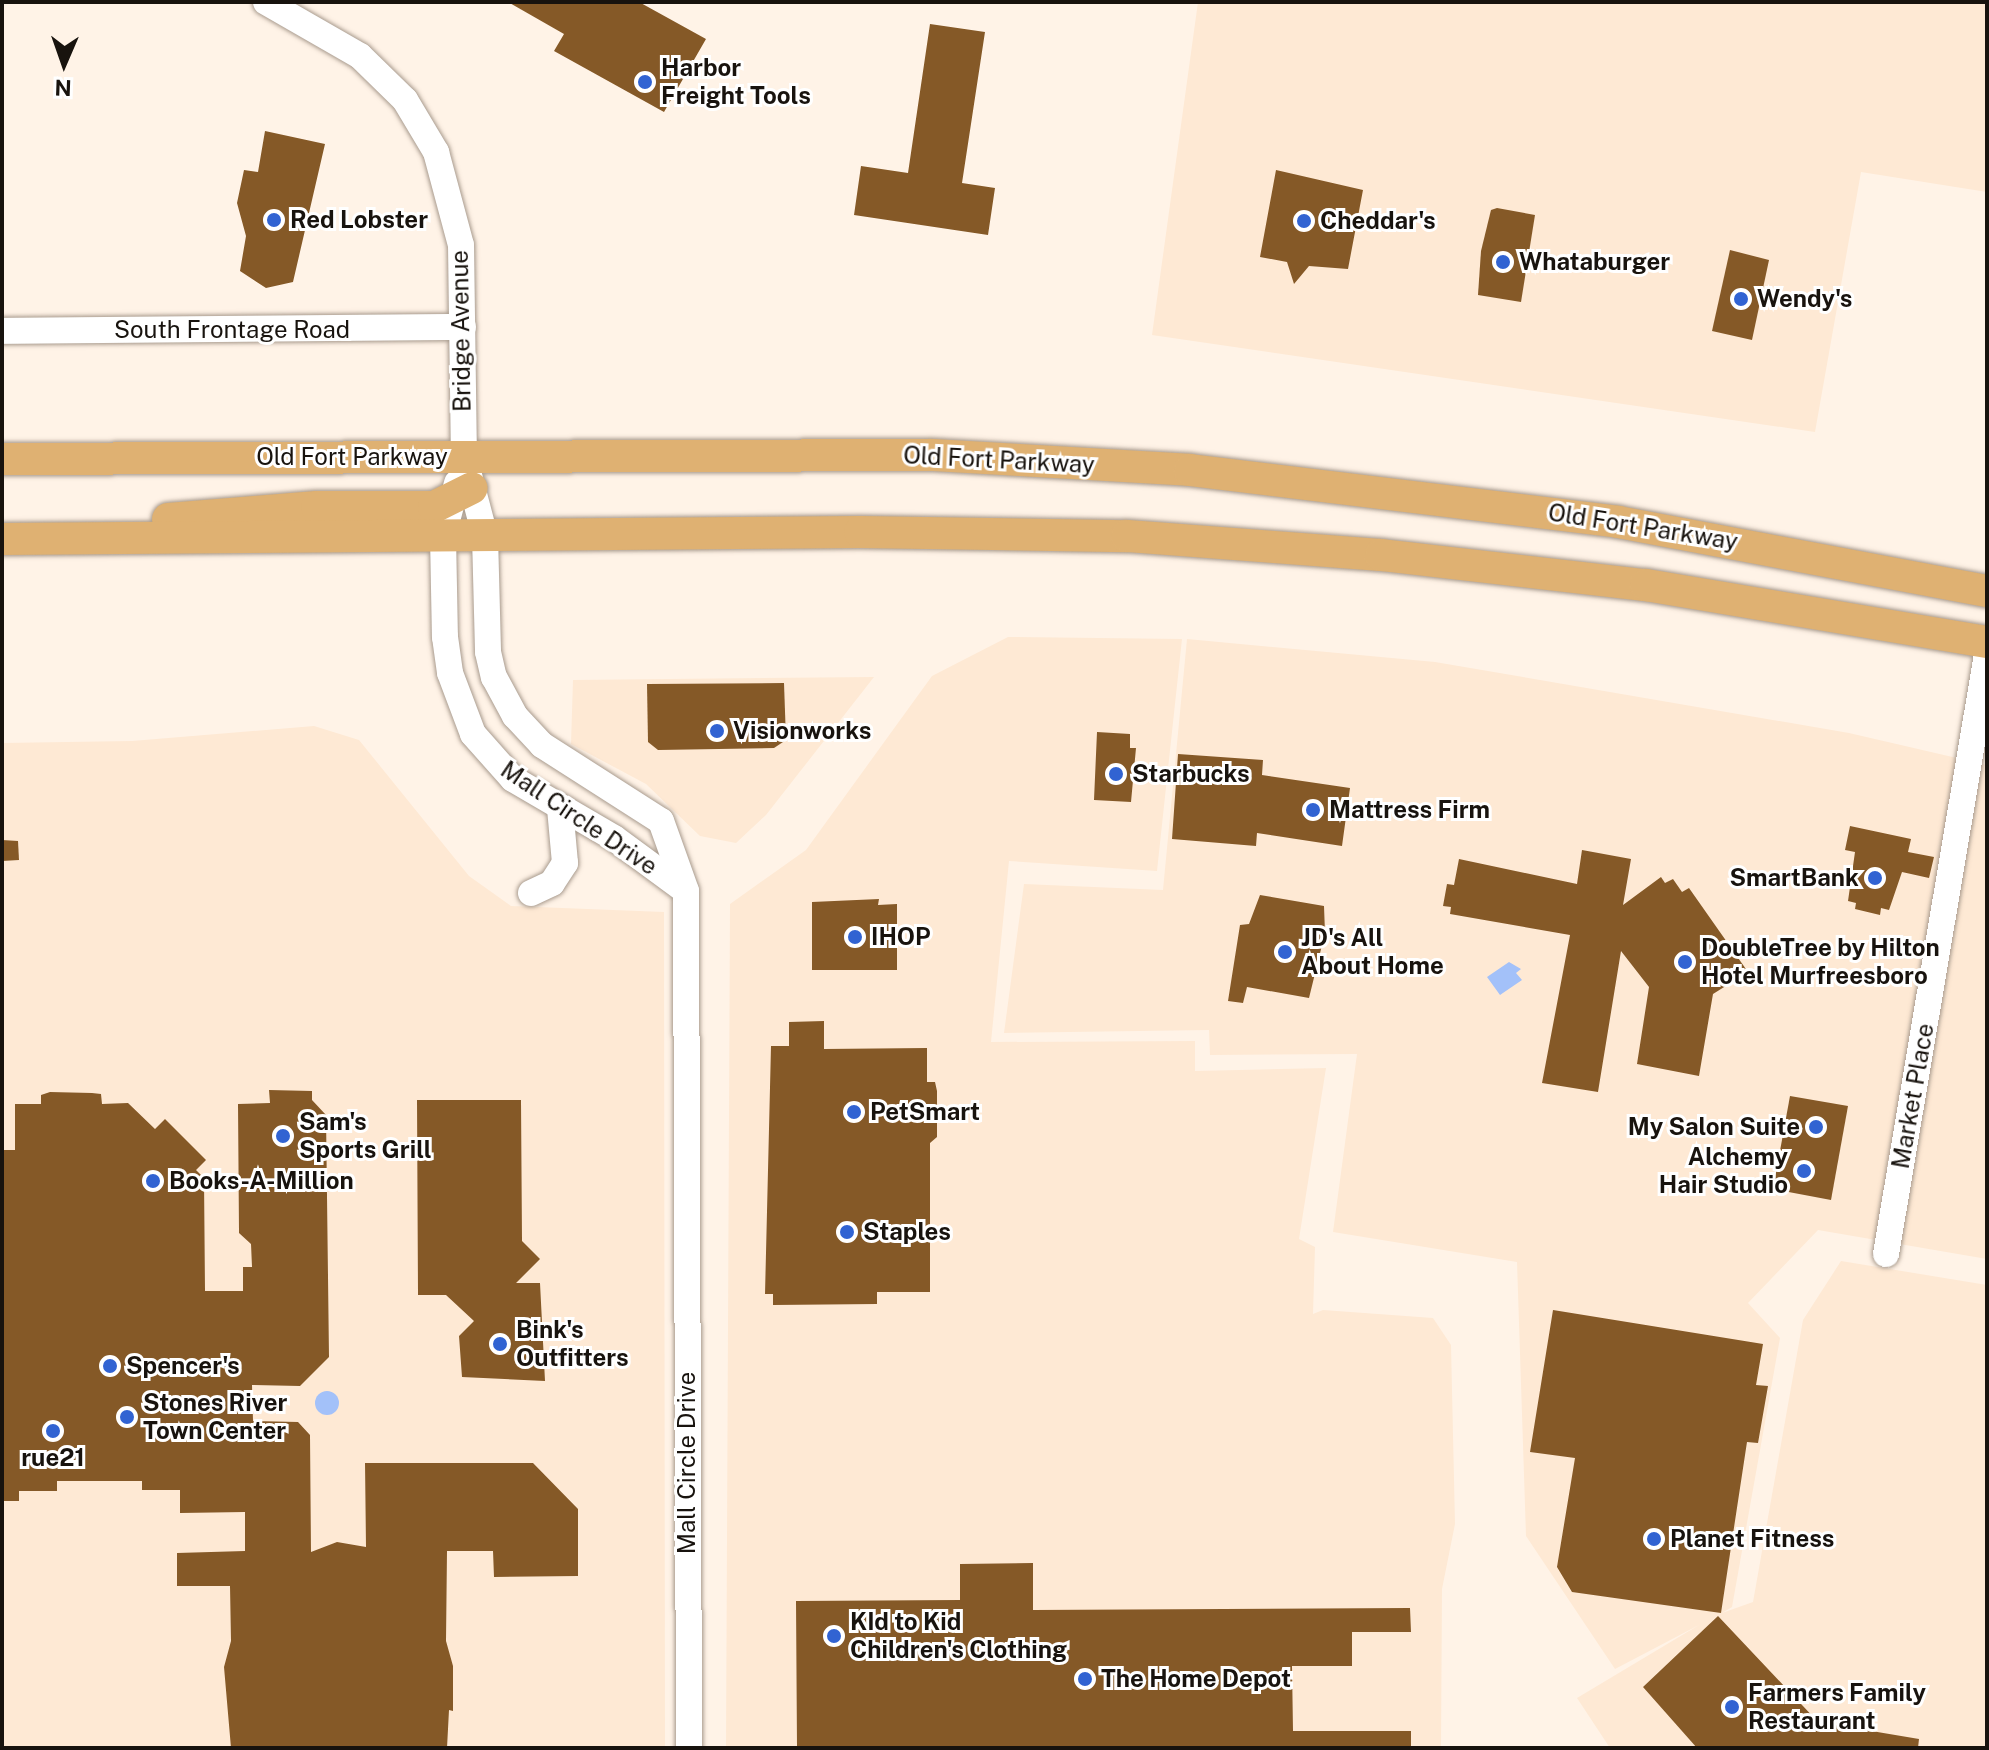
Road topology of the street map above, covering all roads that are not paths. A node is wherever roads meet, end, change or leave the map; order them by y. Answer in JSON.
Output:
{"nodes":[{"id":1,"x":266,"y":2,"type":"edge"},
{"id":2,"x":463,"y":327,"type":"junction"},
{"id":3,"x":2,"y":331,"type":"edge"},
{"id":4,"x":464,"y":456,"type":"junction"},
{"id":5,"x":2,"y":459,"type":"edge"},
{"id":6,"x":462,"y":495,"type":"junction"},
{"id":7,"x":443,"y":536,"type":"junction"},
{"id":8,"x":485,"y":536,"type":"junction"},
{"id":9,"x":2,"y":538,"type":"edge"},
{"id":10,"x":1987,"y":591,"type":"edge"},
{"id":11,"x":1987,"y":642,"type":"edge"},
{"id":12,"x":1987,"y":654,"type":"edge"},
{"id":13,"x":560,"y":808,"type":"junction"},
{"id":14,"x":686,"y":891,"type":"junction"},
{"id":15,"x":531,"y":893,"type":"dead end"},
{"id":16,"x":1886,"y":1254,"type":"dead end"},
{"id":17,"x":689,"y":1748,"type":"edge"}],
"edges":[{"from":1,"to":2,"type":"street","name":"Bridge Avenue"},
{"from":2,"to":3,"type":"street","name":"South Frontage Road"},
{"from":2,"to":4,"type":"street","name":"Bridge Avenue"},
{"from":4,"to":5,"type":"main road","name":"Old Fort Parkway"},
{"from":4,"to":6,"type":"street","name":"Mall Circle Drive"},
{"from":4,"to":10,"type":"main road","name":"Old Fort Parkway"},
{"from":6,"to":7,"type":"street","name":"Mall Circle Drive"},
{"from":6,"to":8,"type":"street","name":"Mall Circle Drive"},
{"from":6,"to":9,"type":"main road"},
{"from":7,"to":8,"type":"main road"},
{"from":7,"to":9,"type":"main road"},
{"from":7,"to":13,"type":"street","name":"Mall Circle Drive"},
{"from":8,"to":11,"type":"main road"},
{"from":8,"to":14,"type":"street","name":"Mall Circle Drive"},
{"from":12,"to":16,"type":"street","name":"Market Place"},
{"from":13,"to":14,"type":"street","name":"Mall Circle Drive"},
{"from":13,"to":15,"type":"street"},
{"from":14,"to":17,"type":"street","name":"Mall Circle Drive"}]}
